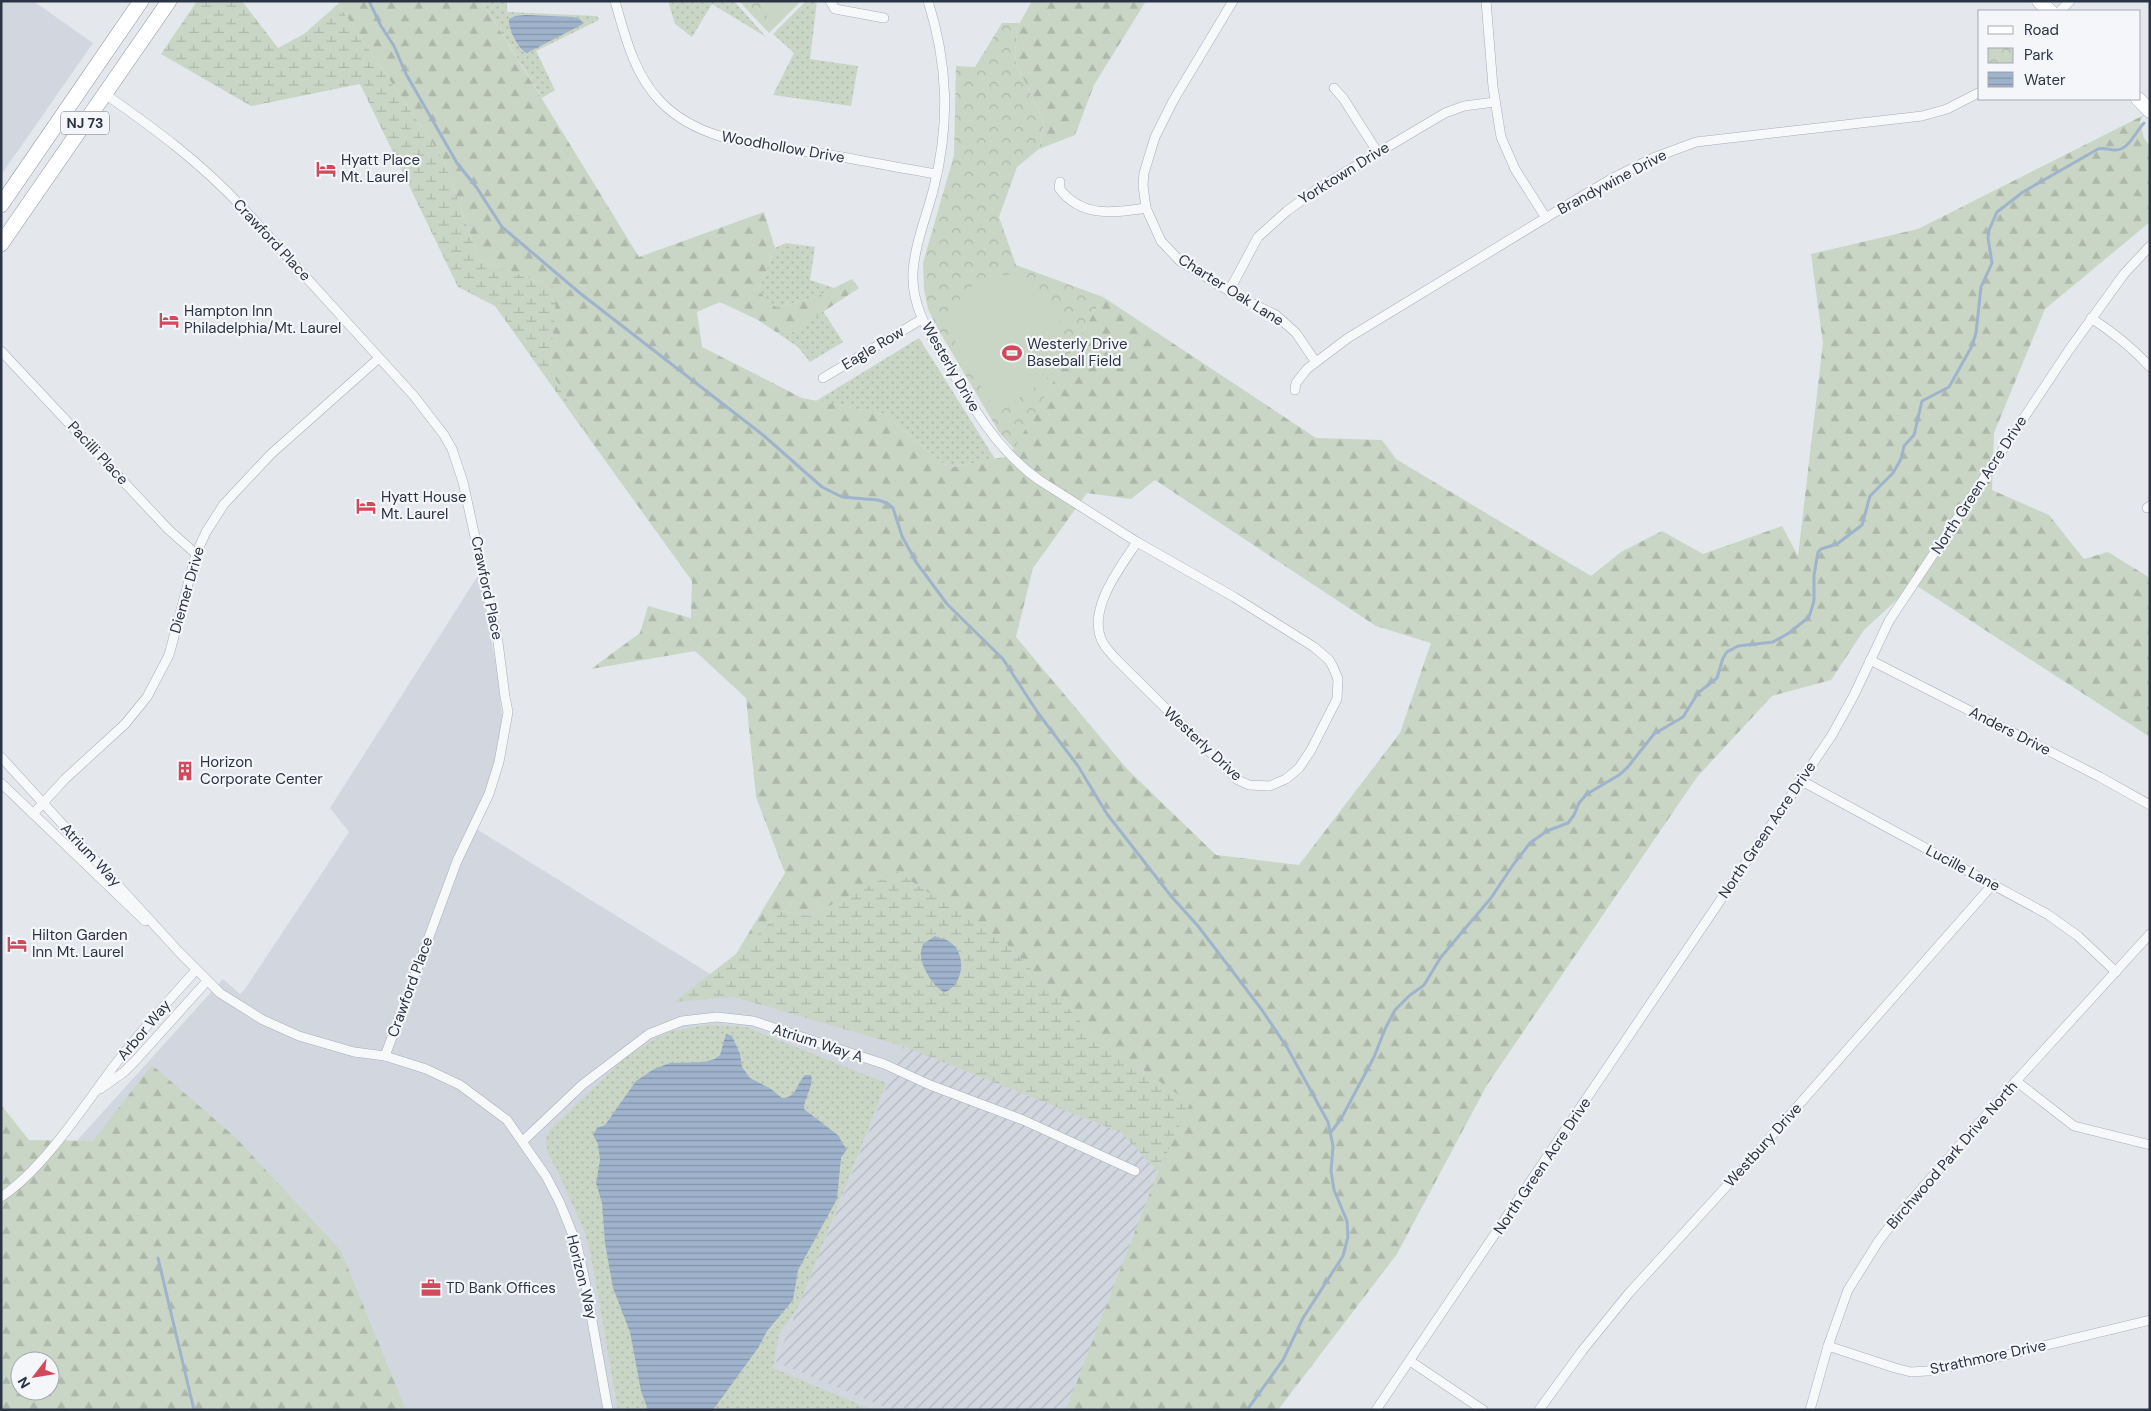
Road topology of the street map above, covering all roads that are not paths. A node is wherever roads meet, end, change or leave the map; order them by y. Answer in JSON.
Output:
{"nodes":[{"id":1,"x":142,"y":1,"type":"edge"},
{"id":2,"x":169,"y":1,"type":"edge"},
{"id":3,"x":615,"y":1,"type":"edge"},
{"id":4,"x":830,"y":1,"type":"edge"},
{"id":5,"x":928,"y":1,"type":"edge"},
{"id":6,"x":1233,"y":1,"type":"edge"},
{"id":7,"x":1486,"y":1,"type":"edge"},
{"id":8,"x":2039,"y":1,"type":"edge"},
{"id":9,"x":2070,"y":1,"type":"edge"},
{"id":10,"x":2049,"y":10,"type":"edge"},
{"id":11,"x":2061,"y":10,"type":"edge"},
{"id":12,"x":884,"y":18,"type":"dead end"},
{"id":13,"x":1334,"y":88,"type":"dead end"},
{"id":14,"x":1978,"y":93,"type":"edge"},
{"id":15,"x":105,"y":94,"type":"junction"},
{"id":16,"x":2139,"y":100,"type":"edge"},
{"id":17,"x":1495,"y":102,"type":"junction"},
{"id":18,"x":2150,"y":111,"type":"edge"},
{"id":19,"x":1378,"y":153,"type":"junction"},
{"id":20,"x":936,"y":174,"type":"junction"},
{"id":21,"x":1060,"y":182,"type":"dead end"},
{"id":22,"x":1,"y":205,"type":"edge"},
{"id":23,"x":1146,"y":208,"type":"junction"},
{"id":24,"x":1546,"y":218,"type":"junction"},
{"id":25,"x":1,"y":244,"type":"edge"},
{"id":26,"x":2150,"y":246,"type":"edge"},
{"id":27,"x":1229,"y":291,"type":"junction"},
{"id":28,"x":2091,"y":318,"type":"junction"},
{"id":29,"x":922,"y":319,"type":"junction"},
{"id":30,"x":4,"y":354,"type":"edge"},
{"id":31,"x":379,"y":358,"type":"junction"},
{"id":32,"x":1315,"y":361,"type":"junction"},
{"id":33,"x":2150,"y":367,"type":"edge"},
{"id":34,"x":823,"y":378,"type":"dead end"},
{"id":35,"x":1295,"y":390,"type":"dead end"},
{"id":36,"x":1137,"y":542,"type":"junction"},
{"id":37,"x":196,"y":554,"type":"junction"},
{"id":38,"x":1870,"y":660,"type":"junction"},
{"id":39,"x":1,"y":757,"type":"edge"},
{"id":40,"x":1800,"y":780,"type":"junction"},
{"id":41,"x":1,"y":783,"type":"edge"},
{"id":42,"x":44,"y":803,"type":"junction"},
{"id":43,"x":2150,"y":805,"type":"edge"},
{"id":44,"x":33,"y":814,"type":"junction"},
{"id":45,"x":1993,"y":884,"type":"junction"},
{"id":46,"x":2150,"y":934,"type":"edge"},
{"id":47,"x":180,"y":953,"type":"junction"},
{"id":48,"x":196,"y":970,"type":"junction"},
{"id":49,"x":2116,"y":972,"type":"junction"},
{"id":50,"x":207,"y":981,"type":"junction"},
{"id":51,"x":385,"y":1056,"type":"junction"},
{"id":52,"x":2016,"y":1081,"type":"junction"},
{"id":53,"x":96,"y":1092,"type":"junction"},
{"id":54,"x":523,"y":1141,"type":"junction"},
{"id":55,"x":2150,"y":1146,"type":"edge"},
{"id":56,"x":1135,"y":1171,"type":"dead end"},
{"id":57,"x":1,"y":1197,"type":"edge"},
{"id":58,"x":2150,"y":1320,"type":"edge"},
{"id":59,"x":1828,"y":1346,"type":"junction"},
{"id":60,"x":1410,"y":1361,"type":"junction"},
{"id":61,"x":608,"y":1410,"type":"edge"},
{"id":62,"x":1376,"y":1410,"type":"edge"},
{"id":63,"x":1483,"y":1410,"type":"edge"},
{"id":64,"x":1540,"y":1410,"type":"edge"},
{"id":65,"x":1810,"y":1410,"type":"edge"}],
"edges":[{"from":1,"to":22,"type":"highway","number":"NJ 73"},
{"from":2,"to":15,"type":"highway","number":"NJ 73"},
{"from":3,"to":20,"type":"street","name":"Woodhollow Drive"},
{"from":4,"to":12,"type":"street"},
{"from":5,"to":20,"type":"street","name":"Westerly Drive"},
{"from":6,"to":23,"type":"street","name":"Charter Oak Lane"},
{"from":7,"to":17,"type":"street"},
{"from":8,"to":10,"type":"main road"},
{"from":9,"to":11,"type":"street"},
{"from":13,"to":19,"type":"street"},
{"from":14,"to":24,"type":"street","name":"Brandywine Drive"},
{"from":15,"to":25,"type":"highway","number":"NJ 73"},
{"from":15,"to":31,"type":"street","name":"Crawford Place"},
{"from":16,"to":18,"type":"main road"},
{"from":17,"to":19,"type":"street","name":"Yorktown Drive"},
{"from":17,"to":24,"type":"street"},
{"from":19,"to":27,"type":"street","name":"Yorktown Drive"},
{"from":20,"to":29,"type":"street","name":"Westerly Drive"},
{"from":21,"to":23,"type":"street"},
{"from":23,"to":27,"type":"street","name":"Charter Oak Lane"},
{"from":24,"to":32,"type":"street","name":"Brandywine Drive"},
{"from":26,"to":28,"type":"street","name":"North Green Acre Drive"},
{"from":27,"to":32,"type":"street","name":"Charter Oak Lane"},
{"from":28,"to":33,"type":"street"},
{"from":28,"to":38,"type":"street","name":"North Green Acre Drive"},
{"from":29,"to":34,"type":"street","name":"Eagle Row"},
{"from":29,"to":36,"type":"street","name":"Westerly Drive"},
{"from":30,"to":37,"type":"street","name":"Pacilli Place"},
{"from":31,"to":37,"type":"street","name":"Diemer Drive"},
{"from":31,"to":51,"type":"street","name":"Crawford Place"},
{"from":32,"to":35,"type":"street","name":"Brandywine Drive"},
{"from":36,"to":36,"type":"street","name":"Westerly Drive"},
{"from":37,"to":42,"type":"street","name":"Diemer Drive"},
{"from":38,"to":40,"type":"street","name":"North Green Acre Drive"},
{"from":38,"to":43,"type":"street","name":"Anders Drive"},
{"from":39,"to":42,"type":"street","name":"Atrium Way"},
{"from":40,"to":45,"type":"street","name":"Lucille Lane"},
{"from":40,"to":60,"type":"street","name":"North Green Acre Drive"},
{"from":41,"to":44,"type":"street","name":"Atrium Way"},
{"from":42,"to":44,"type":"street","name":"Diemer Drive"},
{"from":42,"to":47,"type":"street","name":"Atrium Way"},
{"from":44,"to":47,"type":"street","name":"Atrium Way"},
{"from":45,"to":49,"type":"street","name":"Lucille Lane"},
{"from":45,"to":64,"type":"street","name":"Westbury Drive"},
{"from":46,"to":49,"type":"street","name":"Birchwood Park Drive North"},
{"from":47,"to":48,"type":"street","name":"Atrium Way"},
{"from":48,"to":50,"type":"street","name":"Atrium Way"},
{"from":48,"to":53,"type":"street","name":"Arbor Way"},
{"from":49,"to":52,"type":"street","name":"Birchwood Park Drive North"},
{"from":50,"to":51,"type":"street","name":"Atrium Way"},
{"from":50,"to":53,"type":"street","name":"Arbor Way"},
{"from":51,"to":54,"type":"street","name":"Horizon Way"},
{"from":52,"to":55,"type":"street"},
{"from":52,"to":59,"type":"street","name":"Birchwood Park Drive North"},
{"from":53,"to":57,"type":"street","name":"Arbor Way"},
{"from":54,"to":56,"type":"street","name":"Atrium Way A"},
{"from":54,"to":61,"type":"street","name":"Horizon Way"},
{"from":58,"to":59,"type":"street","name":"Strathmore Drive"},
{"from":59,"to":65,"type":"street","name":"Birchwood Park Drive North"},
{"from":60,"to":62,"type":"street","name":"North Green Acre Drive"},
{"from":60,"to":63,"type":"street"}]}
